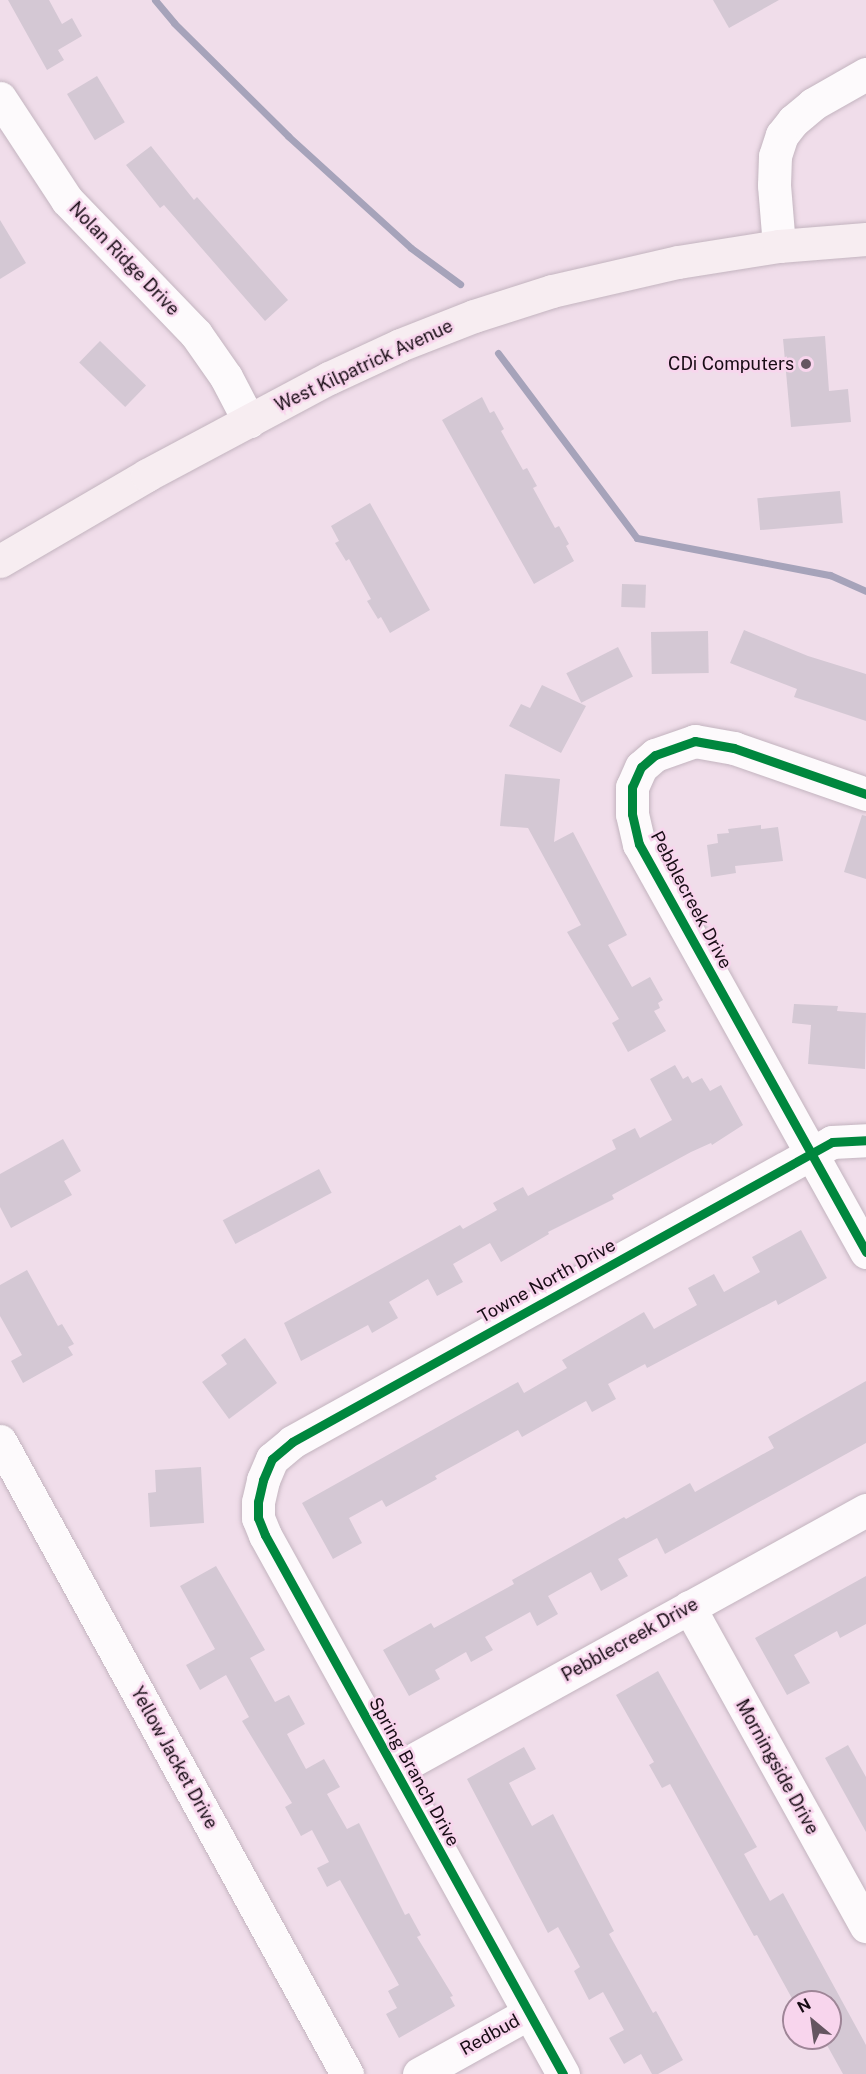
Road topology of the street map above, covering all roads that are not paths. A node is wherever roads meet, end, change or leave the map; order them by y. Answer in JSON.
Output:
{"nodes":[{"id":1,"x":866,"y":74,"type":"edge"},
{"id":2,"x":0,"y":98,"type":"edge"},
{"id":3,"x":866,"y":238,"type":"edge"},
{"id":4,"x":779,"y":246,"type":"junction"},
{"id":5,"x":249,"y":421,"type":"junction"},
{"id":6,"x":0,"y":561,"type":"edge"},
{"id":7,"x":866,"y":794,"type":"edge"},
{"id":8,"x":866,"y":1140,"type":"edge"},
{"id":9,"x":812,"y":1153,"type":"junction"},
{"id":10,"x":866,"y":1252,"type":"edge"},
{"id":11,"x":0,"y":1442,"type":"edge"},
{"id":12,"x":263,"y":1480,"type":"joint"},
{"id":13,"x":866,"y":1510,"type":"edge"},
{"id":14,"x":688,"y":1607,"type":"junction"},
{"id":15,"x":395,"y":1770,"type":"junction"},
{"id":16,"x":854,"y":1877,"type":"edge"},
{"id":17,"x":866,"y":1926,"type":"edge"},
{"id":18,"x":529,"y":2013,"type":"junction"},
{"id":19,"x":347,"y":2074,"type":"edge"},
{"id":20,"x":419,"y":2074,"type":"edge"},
{"id":21,"x":563,"y":2074,"type":"edge"}],
"edges":[{"from":1,"to":4,"type":"street"},
{"from":2,"to":5,"type":"street","name":"Nolan Ridge Drive"},
{"from":3,"to":4,"type":"main road","name":"West Kilpatrick Avenue"},
{"from":4,"to":5,"type":"main road","name":"West Kilpatrick Avenue"},
{"from":5,"to":6,"type":"main road","name":"West Kilpatrick Avenue"},
{"from":7,"to":9,"type":"street","name":"Pebblecreek Drive"},
{"from":8,"to":9,"type":"street","name":"Towne North Drive"},
{"from":9,"to":10,"type":"street","name":"Pebblecreek Drive"},
{"from":9,"to":12,"type":"street","name":"Towne North Drive"},
{"from":11,"to":19,"type":"street","name":"Yellow Jacket Drive"},
{"from":12,"to":15,"type":"street","name":"Spring Branch Drive"},
{"from":13,"to":14,"type":"street","name":"Pebblecreek Drive"},
{"from":14,"to":15,"type":"street","name":"Pebblecreek Drive"},
{"from":14,"to":16,"type":"street","name":"Morningside Drive"},
{"from":15,"to":18,"type":"street","name":"Spring Branch Drive"},
{"from":16,"to":17,"type":"street","name":"Morningside Drive"},
{"from":18,"to":20,"type":"street","name":"Redbud"},
{"from":18,"to":21,"type":"street","name":"Spring Branch Drive"}]}
